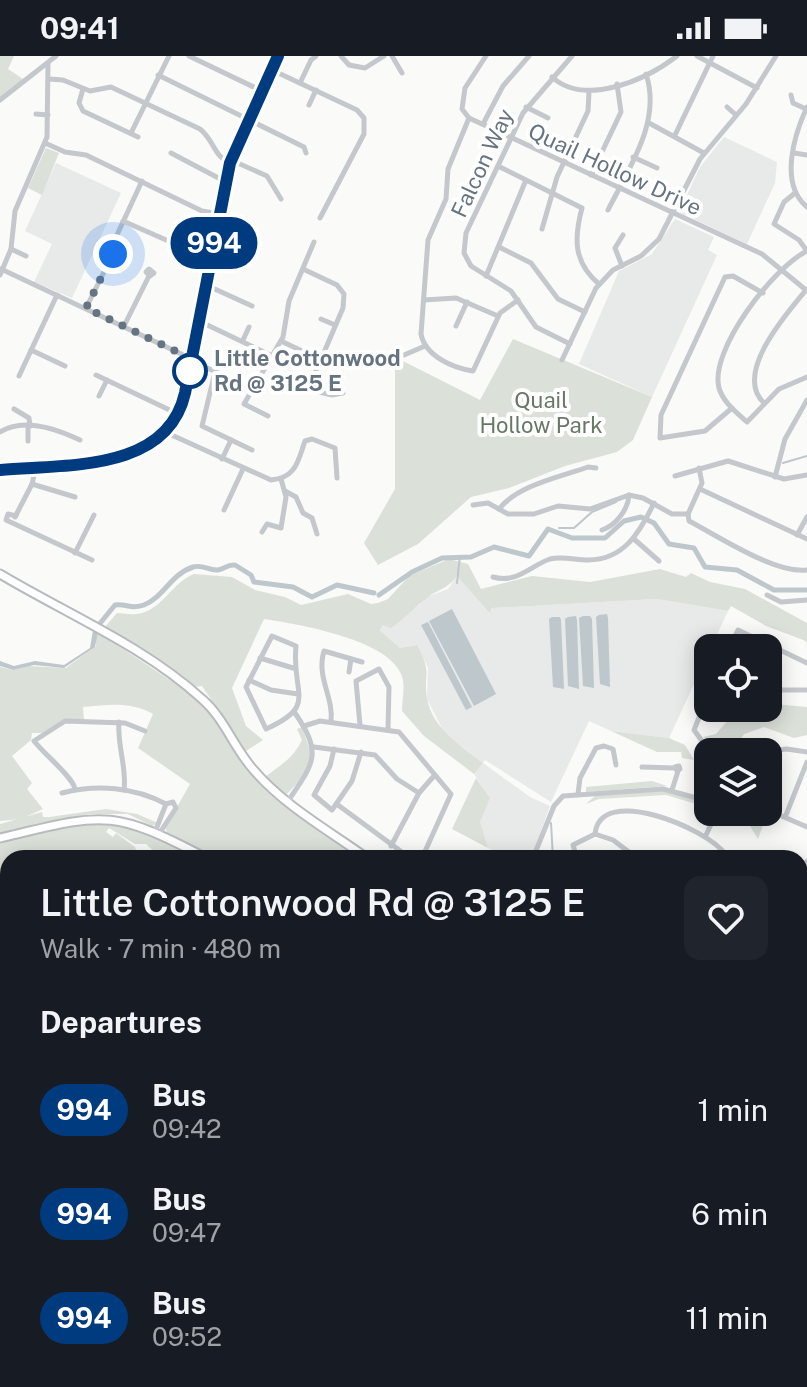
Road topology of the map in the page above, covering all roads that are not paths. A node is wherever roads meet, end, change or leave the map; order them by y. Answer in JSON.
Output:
{"nodes":[{"id":1,"x":56,"y":56,"type":"edge"},
{"id":2,"x":169,"y":56,"type":"edge"},
{"id":3,"x":189,"y":56,"type":"edge"},
{"id":4,"x":278,"y":56,"type":"edge"},
{"id":5,"x":316,"y":56,"type":"edge"},
{"id":6,"x":341,"y":56,"type":"edge"},
{"id":7,"x":384,"y":56,"type":"edge"},
{"id":8,"x":392,"y":56,"type":"edge"},
{"id":9,"x":486,"y":56,"type":"edge"},
{"id":10,"x":529,"y":56,"type":"edge"},
{"id":11,"x":572,"y":56,"type":"edge"},
{"id":12,"x":677,"y":56,"type":"edge"},
{"id":13,"x":697,"y":56,"type":"edge"},
{"id":14,"x":773,"y":57,"type":"edge"},
{"id":15,"x":711,"y":59,"type":"edge"},
{"id":16,"x":48,"y":63,"type":"junction"},
{"id":17,"x":272,"y":70,"type":"junction"},
{"id":18,"x":402,"y":73,"type":"dead end"},
{"id":19,"x":646,"y":74,"type":"junction"},
{"id":20,"x":158,"y":75,"type":"junction"},
{"id":21,"x":552,"y":77,"type":"junction"},
{"id":22,"x":49,"y":79,"type":"junction"},
{"id":23,"x":300,"y":83,"type":"junction"},
{"id":24,"x":617,"y":84,"type":"junction"},
{"id":25,"x":757,"y":88,"type":"junction"},
{"id":26,"x":83,"y":89,"type":"junction"},
{"id":27,"x":316,"y":90,"type":"junction"},
{"id":28,"x":262,"y":91,"type":"junction"},
{"id":29,"x":589,"y":92,"type":"junction"},
{"id":30,"x":791,"y":95,"type":"dead end"},
{"id":31,"x":0,"y":100,"type":"edge"},
{"id":32,"x":145,"y":103,"type":"junction"},
{"id":33,"x":309,"y":105,"type":"dead end"},
{"id":34,"x":526,"y":107,"type":"junction"},
{"id":35,"x":727,"y":107,"type":"dead end"},
{"id":36,"x":806,"y":108,"type":"edge"},
{"id":37,"x":36,"y":114,"type":"dead end"},
{"id":38,"x":48,"y":115,"type":"junction"},
{"id":39,"x":736,"y":115,"type":"junction"},
{"id":40,"x":249,"y":118,"type":"junction"},
{"id":41,"x":469,"y":118,"type":"junction"},
{"id":42,"x":548,"y":118,"type":"dead end"},
{"id":43,"x":649,"y":123,"type":"junction"},
{"id":44,"x":483,"y":125,"type":"junction"},
{"id":45,"x":131,"y":133,"type":"junction"},
{"id":46,"x":675,"y":135,"type":"junction"},
{"id":47,"x":138,"y":137,"type":"dead end"},
{"id":48,"x":511,"y":138,"type":"junction"},
{"id":49,"x":45,"y":143,"type":"junction"},
{"id":50,"x":171,"y":153,"type":"dead end"},
{"id":51,"x":306,"y":153,"type":"dead end"},
{"id":52,"x":704,"y":153,"type":"junction"},
{"id":53,"x":794,"y":153,"type":"junction"},
{"id":54,"x":807,"y":155,"type":"edge"},
{"id":55,"x":633,"y":157,"type":"junction"},
{"id":56,"x":231,"y":162,"type":"junction"},
{"id":57,"x":564,"y":163,"type":"junction"},
{"id":58,"x":498,"y":166,"type":"junction"},
{"id":59,"x":657,"y":168,"type":"dead end"},
{"id":60,"x":591,"y":175,"type":"junction"},
{"id":61,"x":526,"y":180,"type":"junction"},
{"id":62,"x":142,"y":181,"type":"junction"},
{"id":63,"x":226,"y":182,"type":"junction"},
{"id":64,"x":619,"y":188,"type":"junction"},
{"id":65,"x":795,"y":193,"type":"junction"},
{"id":66,"x":555,"y":194,"type":"junction"},
{"id":67,"x":281,"y":199,"type":"dead end"},
{"id":68,"x":807,"y":207,"type":"edge"},
{"id":69,"x":608,"y":210,"type":"dead end"},
{"id":70,"x":220,"y":214,"type":"junction"},
{"id":71,"x":673,"y":214,"type":"junction"},
{"id":72,"x":320,"y":218,"type":"dead end"},
{"id":73,"x":123,"y":221,"type":"junction"},
{"id":74,"x":542,"y":229,"type":"dead end"},
{"id":75,"x":623,"y":235,"type":"dead end"},
{"id":76,"x":314,"y":242,"type":"dead end"},
{"id":77,"x":173,"y":243,"type":"dead end"},
{"id":78,"x":499,"y":247,"type":"junction"},
{"id":79,"x":11,"y":249,"type":"junction"},
{"id":80,"x":807,"y":251,"type":"edge"},
{"id":81,"x":26,"y":256,"type":"dead end"},
{"id":82,"x":622,"y":266,"type":"junction"},
{"id":83,"x":303,"y":269,"type":"junction"},
{"id":84,"x":782,"y":270,"type":"junction"},
{"id":85,"x":1,"y":271,"type":"edge"},
{"id":86,"x":149,"y":276,"type":"dead end"},
{"id":87,"x":486,"y":276,"type":"junction"},
{"id":88,"x":599,"y":284,"type":"junction"},
{"id":89,"x":206,"y":285,"type":"junction"},
{"id":90,"x":807,"y":290,"type":"edge"},
{"id":91,"x":763,"y":293,"type":"junction"},
{"id":92,"x":57,"y":295,"type":"junction"},
{"id":93,"x":424,"y":300,"type":"junction"},
{"id":94,"x":518,"y":300,"type":"junction"},
{"id":95,"x":467,"y":302,"type":"junction"},
{"id":96,"x":252,"y":306,"type":"dead end"},
{"id":97,"x":86,"y":308,"type":"junction"},
{"id":98,"x":585,"y":312,"type":"junction"},
{"id":99,"x":498,"y":316,"type":"junction"},
{"id":100,"x":321,"y":319,"type":"dead end"},
{"id":101,"x":199,"y":321,"type":"junction"},
{"id":102,"x":335,"y":325,"type":"junction"},
{"id":103,"x":124,"y":326,"type":"junction"},
{"id":104,"x":456,"y":326,"type":"dead end"},
{"id":105,"x":249,"y":327,"type":"dead end"},
{"id":106,"x":243,"y":340,"type":"junction"},
{"id":107,"x":281,"y":341,"type":"junction"},
{"id":108,"x":570,"y":344,"type":"junction"},
{"id":109,"x":425,"y":346,"type":"junction"},
{"id":110,"x":31,"y":350,"type":"junction"},
{"id":111,"x":271,"y":355,"type":"junction"},
{"id":112,"x":404,"y":355,"type":"dead end"},
{"id":113,"x":319,"y":359,"type":"junction"},
{"id":114,"x":192,"y":360,"type":"junction"},
{"id":115,"x":562,"y":360,"type":"dead end"},
{"id":116,"x":65,"y":366,"type":"dead end"},
{"id":117,"x":215,"y":372,"type":"junction"},
{"id":118,"x":96,"y":375,"type":"dead end"},
{"id":119,"x":19,"y":376,"type":"dead end"},
{"id":120,"x":807,"y":377,"type":"edge"},
{"id":121,"x":107,"y":380,"type":"junction"},
{"id":122,"x":251,"y":388,"type":"junction"},
{"id":123,"x":343,"y":393,"type":"dead end"},
{"id":124,"x":99,"y":396,"type":"dead end"},
{"id":125,"x":807,"y":400,"type":"edge"},
{"id":126,"x":764,"y":403,"type":"junction"},
{"id":127,"x":732,"y":408,"type":"junction"},
{"id":128,"x":14,"y":409,"type":"dead end"},
{"id":129,"x":178,"y":414,"type":"junction"},
{"id":130,"x":268,"y":416,"type":"dead end"},
{"id":131,"x":29,"y":426,"type":"junction"},
{"id":132,"x":0,"y":432,"type":"edge"},
{"id":133,"x":165,"y":432,"type":"junction"},
{"id":134,"x":80,"y":440,"type":"dead end"},
{"id":135,"x":231,"y":440,"type":"junction"},
{"id":136,"x":28,"y":441,"type":"dead end"},
{"id":137,"x":252,"y":450,"type":"dead end"},
{"id":138,"x":222,"y":459,"type":"junction"},
{"id":139,"x":36,"y":467,"type":"junction"},
{"id":140,"x":596,"y":468,"type":"dead end"},
{"id":141,"x":699,"y":468,"type":"junction"},
{"id":142,"x":243,"y":469,"type":"junction"},
{"id":143,"x":0,"y":470,"type":"edge"},
{"id":144,"x":807,"y":475,"type":"edge"},
{"id":145,"x":675,"y":476,"type":"dead end"},
{"id":146,"x":775,"y":477,"type":"junction"},
{"id":147,"x":337,"y":478,"type":"dead end"},
{"id":148,"x":281,"y":479,"type":"junction"},
{"id":149,"x":32,"y":484,"type":"junction"},
{"id":150,"x":700,"y":489,"type":"junction"},
{"id":151,"x":285,"y":491,"type":"junction"},
{"id":152,"x":629,"y":495,"type":"junction"},
{"id":153,"x":75,"y":497,"type":"dead end"},
{"id":154,"x":654,"y":503,"type":"junction"},
{"id":155,"x":473,"y":505,"type":"dead end"},
{"id":156,"x":499,"y":509,"type":"junction"},
{"id":157,"x":224,"y":510,"type":"dead end"},
{"id":158,"x":688,"y":514,"type":"junction"},
{"id":159,"x":94,"y":515,"type":"dead end"},
{"id":160,"x":807,"y":517,"type":"edge"},
{"id":161,"x":602,"y":530,"type":"dead end"},
{"id":162,"x":262,"y":532,"type":"dead end"},
{"id":163,"x":325,"y":535,"type":"dead end"},
{"id":164,"x":797,"y":535,"type":"junction"},
{"id":165,"x":634,"y":539,"type":"junction"},
{"id":166,"x":807,"y":539,"type":"edge"},
{"id":167,"x":75,"y":553,"type":"junction"},
{"id":168,"x":92,"y":560,"type":"dead end"},
{"id":169,"x":659,"y":561,"type":"dead end"},
{"id":170,"x":807,"y":570,"type":"edge"},
{"id":171,"x":0,"y":574,"type":"edge"},
{"id":172,"x":493,"y":577,"type":"dead end"},
{"id":173,"x":767,"y":595,"type":"dead end"},
{"id":174,"x":807,"y":600,"type":"edge"},
{"id":175,"x":782,"y":651,"type":"edge"},
{"id":176,"x":260,"y":658,"type":"junction"},
{"id":177,"x":351,"y":659,"type":"junction"},
{"id":178,"x":362,"y":662,"type":"dead end"},
{"id":179,"x":807,"y":663,"type":"edge"},
{"id":180,"x":294,"y":668,"type":"junction"},
{"id":181,"x":349,"y":672,"type":"dead end"},
{"id":182,"x":249,"y":680,"type":"junction"},
{"id":183,"x":782,"y":690,"type":"edge"},
{"id":184,"x":807,"y":690,"type":"edge"},
{"id":185,"x":298,"y":694,"type":"junction"},
{"id":186,"x":295,"y":713,"type":"junction"},
{"id":187,"x":119,"y":722,"type":"junction"},
{"id":188,"x":331,"y":722,"type":"junction"},
{"id":189,"x":304,"y":726,"type":"junction"},
{"id":190,"x":360,"y":726,"type":"junction"},
{"id":191,"x":388,"y":729,"type":"junction"},
{"id":192,"x":145,"y":731,"type":"dead end"},
{"id":193,"x":314,"y":747,"type":"junction"},
{"id":194,"x":334,"y":749,"type":"junction"},
{"id":195,"x":782,"y":750,"type":"edge"},
{"id":196,"x":361,"y":752,"type":"junction"},
{"id":197,"x":807,"y":752,"type":"edge"},
{"id":198,"x":807,"y":762,"type":"edge"},
{"id":199,"x":616,"y":765,"type":"dead end"},
{"id":200,"x":642,"y":767,"type":"dead end"},
{"id":201,"x":433,"y":777,"type":"junction"},
{"id":202,"x":75,"y":789,"type":"junction"},
{"id":203,"x":124,"y":790,"type":"junction"},
{"id":204,"x":672,"y":790,"type":"junction"},
{"id":205,"x":62,"y":793,"type":"dead end"},
{"id":206,"x":419,"y":793,"type":"junction"},
{"id":207,"x":578,"y":794,"type":"junction"},
{"id":208,"x":694,"y":797,"type":"edge"},
{"id":209,"x":288,"y":801,"type":"junction"},
{"id":210,"x":336,"y":807,"type":"junction"},
{"id":211,"x":782,"y":814,"type":"edge"},
{"id":212,"x":786,"y":815,"type":"junction"},
{"id":213,"x":710,"y":826,"type":"edge"},
{"id":214,"x":807,"y":827,"type":"edge"},
{"id":215,"x":157,"y":833,"type":"junction"},
{"id":216,"x":595,"y":834,"type":"junction"},
{"id":217,"x":706,"y":835,"type":"junction"},
{"id":218,"x":0,"y":838,"type":"edge"},
{"id":219,"x":391,"y":846,"type":"junction"},
{"id":220,"x":190,"y":850,"type":"edge"},
{"id":221,"x":356,"y":850,"type":"edge"},
{"id":222,"x":397,"y":850,"type":"edge"},
{"id":223,"x":426,"y":850,"type":"edge"},
{"id":224,"x":536,"y":850,"type":"edge"},
{"id":225,"x":575,"y":850,"type":"edge"},
{"id":226,"x":626,"y":850,"type":"edge"},
{"id":227,"x":721,"y":850,"type":"edge"}],
"edges":[{"from":1,"to":16,"type":"street"},
{"from":2,"to":20,"type":"street"},
{"from":3,"to":28,"type":"street"},
{"from":4,"to":17,"type":"main road"},
{"from":5,"to":23,"type":"street"},
{"from":6,"to":7,"type":"street"},
{"from":8,"to":18,"type":"street"},
{"from":9,"to":41,"type":"street"},
{"from":10,"to":44,"type":"street"},
{"from":11,"to":21,"type":"street","name":"Falcon Way"},
{"from":12,"to":19,"type":"street"},
{"from":13,"to":15,"type":"street"},
{"from":14,"to":25,"type":"street"},
{"from":15,"to":25,"type":"street"},
{"from":15,"to":46,"type":"street"},
{"from":16,"to":22,"type":"street"},
{"from":16,"to":31,"type":"street"},
{"from":17,"to":23,"type":"street"},
{"from":17,"to":28,"type":"main road"},
{"from":19,"to":24,"type":"street"},
{"from":19,"to":43,"type":"street"},
{"from":20,"to":32,"type":"street"},
{"from":20,"to":40,"type":"street"},
{"from":21,"to":29,"type":"street"},
{"from":21,"to":34,"type":"street","name":"Falcon Way"},
{"from":22,"to":26,"type":"street"},
{"from":22,"to":38,"type":"street"},
{"from":23,"to":27,"type":"street"},
{"from":24,"to":29,"type":"street"},
{"from":24,"to":60,"type":"street"},
{"from":25,"to":39,"type":"street"},
{"from":26,"to":32,"type":"street"},
{"from":26,"to":45,"type":"street"},
{"from":27,"to":33,"type":"street"},
{"from":27,"to":72,"type":"street"},
{"from":28,"to":40,"type":"main road"},
{"from":29,"to":57,"type":"street"},
{"from":30,"to":36,"type":"street"},
{"from":32,"to":45,"type":"street"},
{"from":32,"to":56,"type":"street"},
{"from":34,"to":42,"type":"street"},
{"from":34,"to":48,"type":"street","name":"Falcon Way"},
{"from":35,"to":39,"type":"street"},
{"from":36,"to":53,"type":"street"},
{"from":37,"to":38,"type":"street"},
{"from":38,"to":49,"type":"street"},
{"from":39,"to":52,"type":"street"},
{"from":40,"to":51,"type":"street"},
{"from":40,"to":56,"type":"main road"},
{"from":41,"to":44,"type":"street","name":"Quail Hollow Drive"},
{"from":41,"to":93,"type":"street"},
{"from":43,"to":46,"type":"street"},
{"from":43,"to":55,"type":"street"},
{"from":44,"to":48,"type":"street","name":"Quail Hollow Drive"},
{"from":45,"to":47,"type":"street"},
{"from":46,"to":52,"type":"street"},
{"from":48,"to":57,"type":"street","name":"Quail Hollow Drive"},
{"from":48,"to":58,"type":"street","name":"Falcon Way"},
{"from":49,"to":62,"type":"street"},
{"from":49,"to":79,"type":"street"},
{"from":50,"to":63,"type":"street"},
{"from":52,"to":71,"type":"street"},
{"from":53,"to":54,"type":"street"},
{"from":53,"to":65,"type":"street"},
{"from":55,"to":59,"type":"street"},
{"from":55,"to":64,"type":"street"},
{"from":56,"to":63,"type":"main road"},
{"from":56,"to":67,"type":"street"},
{"from":57,"to":60,"type":"street","name":"Quail Hollow Drive"},
{"from":57,"to":66,"type":"street"},
{"from":58,"to":61,"type":"street"},
{"from":58,"to":87,"type":"street","name":"Falcon Way"},
{"from":60,"to":64,"type":"street","name":"Quail Hollow Drive"},
{"from":61,"to":66,"type":"street"},
{"from":61,"to":78,"type":"street"},
{"from":62,"to":70,"type":"street"},
{"from":62,"to":73,"type":"street"},
{"from":63,"to":70,"type":"main road"},
{"from":64,"to":69,"type":"street"},
{"from":64,"to":71,"type":"street","name":"Quail Hollow Drive"},
{"from":65,"to":68,"type":"street"},
{"from":65,"to":80,"type":"street"},
{"from":66,"to":74,"type":"street"},
{"from":66,"to":88,"type":"street"},
{"from":70,"to":89,"type":"main road"},
{"from":71,"to":82,"type":"street"},
{"from":71,"to":84,"type":"street","name":"Quail Hollow Drive"},
{"from":73,"to":77,"type":"street"},
{"from":73,"to":97,"type":"street"},
{"from":75,"to":82,"type":"street"},
{"from":76,"to":83,"type":"street"},
{"from":78,"to":87,"type":"street"},
{"from":78,"to":98,"type":"street"},
{"from":79,"to":81,"type":"street"},
{"from":79,"to":85,"type":"street"},
{"from":80,"to":84,"type":"street"},
{"from":82,"to":88,"type":"street"},
{"from":83,"to":102,"type":"street"},
{"from":83,"to":107,"type":"street"},
{"from":84,"to":90,"type":"street","name":"Quail Hollow Drive"},
{"from":84,"to":91,"type":"street"},
{"from":85,"to":92,"type":"street"},
{"from":86,"to":103,"type":"street"},
{"from":87,"to":94,"type":"street","name":"Falcon Way"},
{"from":88,"to":98,"type":"street"},
{"from":89,"to":96,"type":"street"},
{"from":89,"to":101,"type":"main road"},
{"from":90,"to":126,"type":"street"},
{"from":91,"to":127,"type":"street"},
{"from":91,"to":127,"type":"street"},
{"from":92,"to":97,"type":"street"},
{"from":92,"to":110,"type":"street"},
{"from":93,"to":95,"type":"street"},
{"from":93,"to":109,"type":"street"},
{"from":94,"to":99,"type":"street"},
{"from":94,"to":108,"type":"street","name":"Falcon Way"},
{"from":95,"to":99,"type":"street"},
{"from":95,"to":104,"type":"street"},
{"from":97,"to":103,"type":"street"},
{"from":98,"to":108,"type":"street"},
{"from":99,"to":109,"type":"street"},
{"from":100,"to":102,"type":"street"},
{"from":101,"to":106,"type":"street"},
{"from":101,"to":114,"type":"main road"},
{"from":102,"to":113,"type":"street"},
{"from":103,"to":114,"type":"street"},
{"from":105,"to":106,"type":"street"},
{"from":106,"to":111,"type":"street"},
{"from":107,"to":111,"type":"street"},
{"from":107,"to":113,"type":"street"},
{"from":108,"to":115,"type":"street"},
{"from":109,"to":112,"type":"street"},
{"from":110,"to":116,"type":"street"},
{"from":110,"to":119,"type":"street"},
{"from":111,"to":122,"type":"street"},
{"from":113,"to":123,"type":"street"},
{"from":114,"to":117,"type":"street"},
{"from":114,"to":129,"type":"main road"},
{"from":117,"to":122,"type":"street"},
{"from":117,"to":135,"type":"street"},
{"from":118,"to":121,"type":"street"},
{"from":120,"to":126,"type":"street"},
{"from":121,"to":124,"type":"street"},
{"from":121,"to":129,"type":"street"},
{"from":122,"to":130,"type":"street"},
{"from":125,"to":146,"type":"street"},
{"from":126,"to":127,"type":"street"},
{"from":128,"to":131,"type":"street"},
{"from":129,"to":133,"type":"main road"},
{"from":131,"to":132,"type":"street"},
{"from":131,"to":134,"type":"street"},
{"from":131,"to":136,"type":"street"},
{"from":133,"to":138,"type":"street"},
{"from":133,"to":139,"type":"main road"},
{"from":135,"to":137,"type":"street"},
{"from":135,"to":138,"type":"street"},
{"from":138,"to":142,"type":"street"},
{"from":139,"to":143,"type":"main road"},
{"from":139,"to":149,"type":"street"},
{"from":140,"to":156,"type":"street"},
{"from":141,"to":145,"type":"street"},
{"from":141,"to":146,"type":"street"},
{"from":141,"to":150,"type":"street"},
{"from":142,"to":148,"type":"street"},
{"from":142,"to":157,"type":"street"},
{"from":144,"to":146,"type":"street"},
{"from":147,"to":148,"type":"street"},
{"from":148,"to":151,"type":"street"},
{"from":149,"to":153,"type":"street"},
{"from":149,"to":167,"type":"street"},
{"from":150,"to":158,"type":"street"},
{"from":150,"to":164,"type":"street"},
{"from":151,"to":162,"type":"street"},
{"from":151,"to":163,"type":"street"},
{"from":152,"to":154,"type":"street"},
{"from":152,"to":156,"type":"street"},
{"from":152,"to":161,"type":"street"},
{"from":154,"to":158,"type":"street"},
{"from":154,"to":165,"type":"street"},
{"from":155,"to":156,"type":"street"},
{"from":158,"to":170,"type":"street"},
{"from":159,"to":167,"type":"street"},
{"from":160,"to":164,"type":"street"},
{"from":164,"to":166,"type":"street"},
{"from":165,"to":169,"type":"street"},
{"from":165,"to":172,"type":"street"},
{"from":167,"to":168,"type":"street"},
{"from":171,"to":209,"type":"main road"},
{"from":173,"to":174,"type":"street"},
{"from":175,"to":179,"type":"street"},
{"from":176,"to":180,"type":"street"},
{"from":176,"to":180,"type":"street"},
{"from":176,"to":182,"type":"street"},
{"from":177,"to":178,"type":"street"},
{"from":177,"to":181,"type":"street"},
{"from":177,"to":188,"type":"street"},
{"from":180,"to":185,"type":"street"},
{"from":182,"to":185,"type":"street"},
{"from":182,"to":186,"type":"street"},
{"from":183,"to":184,"type":"street"},
{"from":185,"to":186,"type":"street"},
{"from":186,"to":189,"type":"street"},
{"from":187,"to":192,"type":"street"},
{"from":187,"to":202,"type":"street"},
{"from":187,"to":203,"type":"street"},
{"from":188,"to":189,"type":"street"},
{"from":188,"to":190,"type":"street"},
{"from":189,"to":193,"type":"street"},
{"from":190,"to":191,"type":"street"},
{"from":190,"to":191,"type":"street"},
{"from":191,"to":201,"type":"street"},
{"from":193,"to":194,"type":"street"},
{"from":193,"to":209,"type":"street"},
{"from":194,"to":196,"type":"street"},
{"from":194,"to":210,"type":"street"},
{"from":195,"to":197,"type":"street"},
{"from":196,"to":206,"type":"street"},
{"from":196,"to":210,"type":"street"},
{"from":198,"to":212,"type":"street"},
{"from":199,"to":207,"type":"street"},
{"from":200,"to":204,"type":"street"},
{"from":201,"to":206,"type":"street"},
{"from":201,"to":223,"type":"street"},
{"from":202,"to":203,"type":"street"},
{"from":202,"to":205,"type":"street"},
{"from":203,"to":215,"type":"street"},
{"from":204,"to":207,"type":"street"},
{"from":204,"to":208,"type":"street"},
{"from":206,"to":219,"type":"street"},
{"from":207,"to":224,"type":"street"},
{"from":209,"to":221,"type":"main road"},
{"from":210,"to":219,"type":"street"},
{"from":211,"to":212,"type":"street"},
{"from":212,"to":214,"type":"street"},
{"from":213,"to":217,"type":"street"},
{"from":215,"to":218,"type":"main road"},
{"from":215,"to":220,"type":"main road"},
{"from":216,"to":217,"type":"street"},
{"from":216,"to":225,"type":"street"},
{"from":216,"to":226,"type":"street"},
{"from":217,"to":227,"type":"street"},
{"from":219,"to":222,"type":"street"}]}
